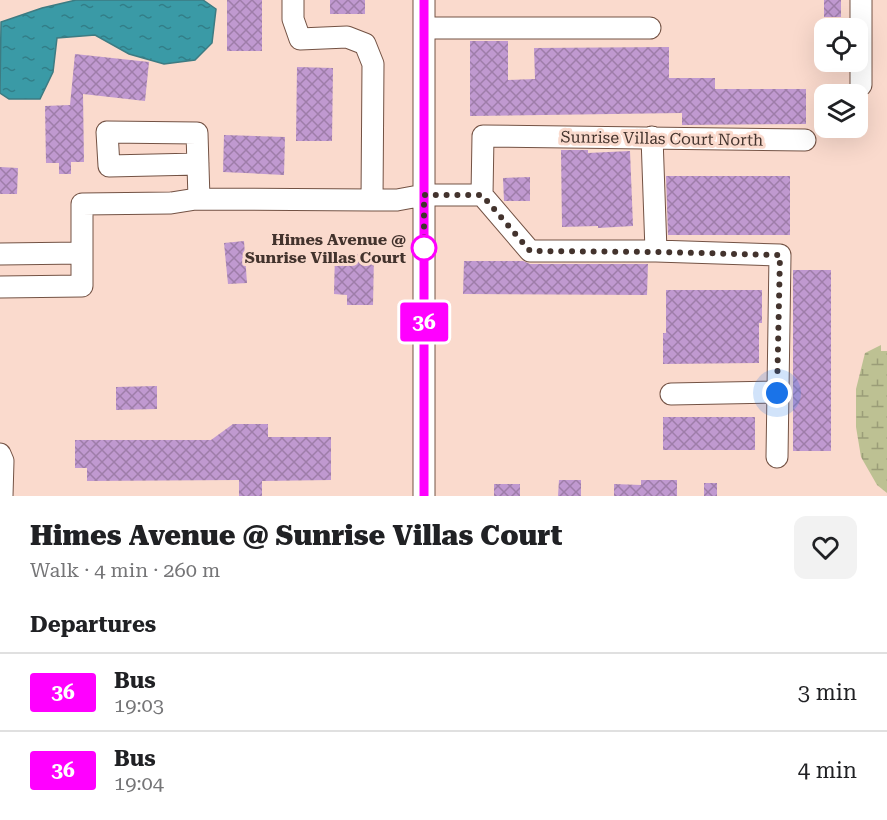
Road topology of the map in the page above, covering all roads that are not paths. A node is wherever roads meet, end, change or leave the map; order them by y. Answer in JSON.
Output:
{"nodes":[{"id":1,"x":293,"y":0,"type":"edge"},
{"id":2,"x":424,"y":0,"type":"edge"},
{"id":3,"x":861,"y":0,"type":"edge"},
{"id":4,"x":424,"y":28,"type":"junction"},
{"id":5,"x":650,"y":28,"type":"dead end"},
{"id":6,"x":861,"y":84,"type":"edge"},
{"id":7,"x":652,"y":137,"type":"junction"},
{"id":8,"x":805,"y":140,"type":"dead end"},
{"id":9,"x":198,"y":164,"type":"dead end"},
{"id":10,"x":424,"y":195,"type":"junction"},
{"id":11,"x":482,"y":195,"type":"junction"},
{"id":12,"x":199,"y":199,"type":"junction"},
{"id":13,"x":372,"y":200,"type":"junction"},
{"id":14,"x":656,"y":252,"type":"junction"},
{"id":15,"x":0,"y":254,"type":"edge"},
{"id":16,"x":82,"y":254,"type":"junction"},
{"id":17,"x":0,"y":287,"type":"edge"},
{"id":18,"x":777,"y":393,"type":"junction"},
{"id":19,"x":671,"y":394,"type":"dead end"},
{"id":20,"x":0,"y":454,"type":"edge"},
{"id":21,"x":777,"y":457,"type":"dead end"},
{"id":22,"x":2,"y":496,"type":"edge"},
{"id":23,"x":423,"y":496,"type":"edge"}],
"edges":[{"from":1,"to":13,"type":"street"},
{"from":2,"to":4,"type":"street"},
{"from":3,"to":6,"type":"street"},
{"from":4,"to":5,"type":"street"},
{"from":4,"to":10,"type":"street"},
{"from":7,"to":8,"type":"street","name":"Sunrise Villas Court North"},
{"from":7,"to":11,"type":"street","name":"Sunrise Villas Court North"},
{"from":7,"to":14,"type":"street"},
{"from":9,"to":12,"type":"street"},
{"from":10,"to":11,"type":"street"},
{"from":10,"to":13,"type":"street"},
{"from":10,"to":23,"type":"street"},
{"from":11,"to":14,"type":"street"},
{"from":12,"to":13,"type":"street"},
{"from":12,"to":16,"type":"street"},
{"from":14,"to":18,"type":"street"},
{"from":15,"to":16,"type":"street"},
{"from":16,"to":17,"type":"street"},
{"from":18,"to":19,"type":"street"},
{"from":18,"to":21,"type":"street"},
{"from":20,"to":22,"type":"street"}]}
